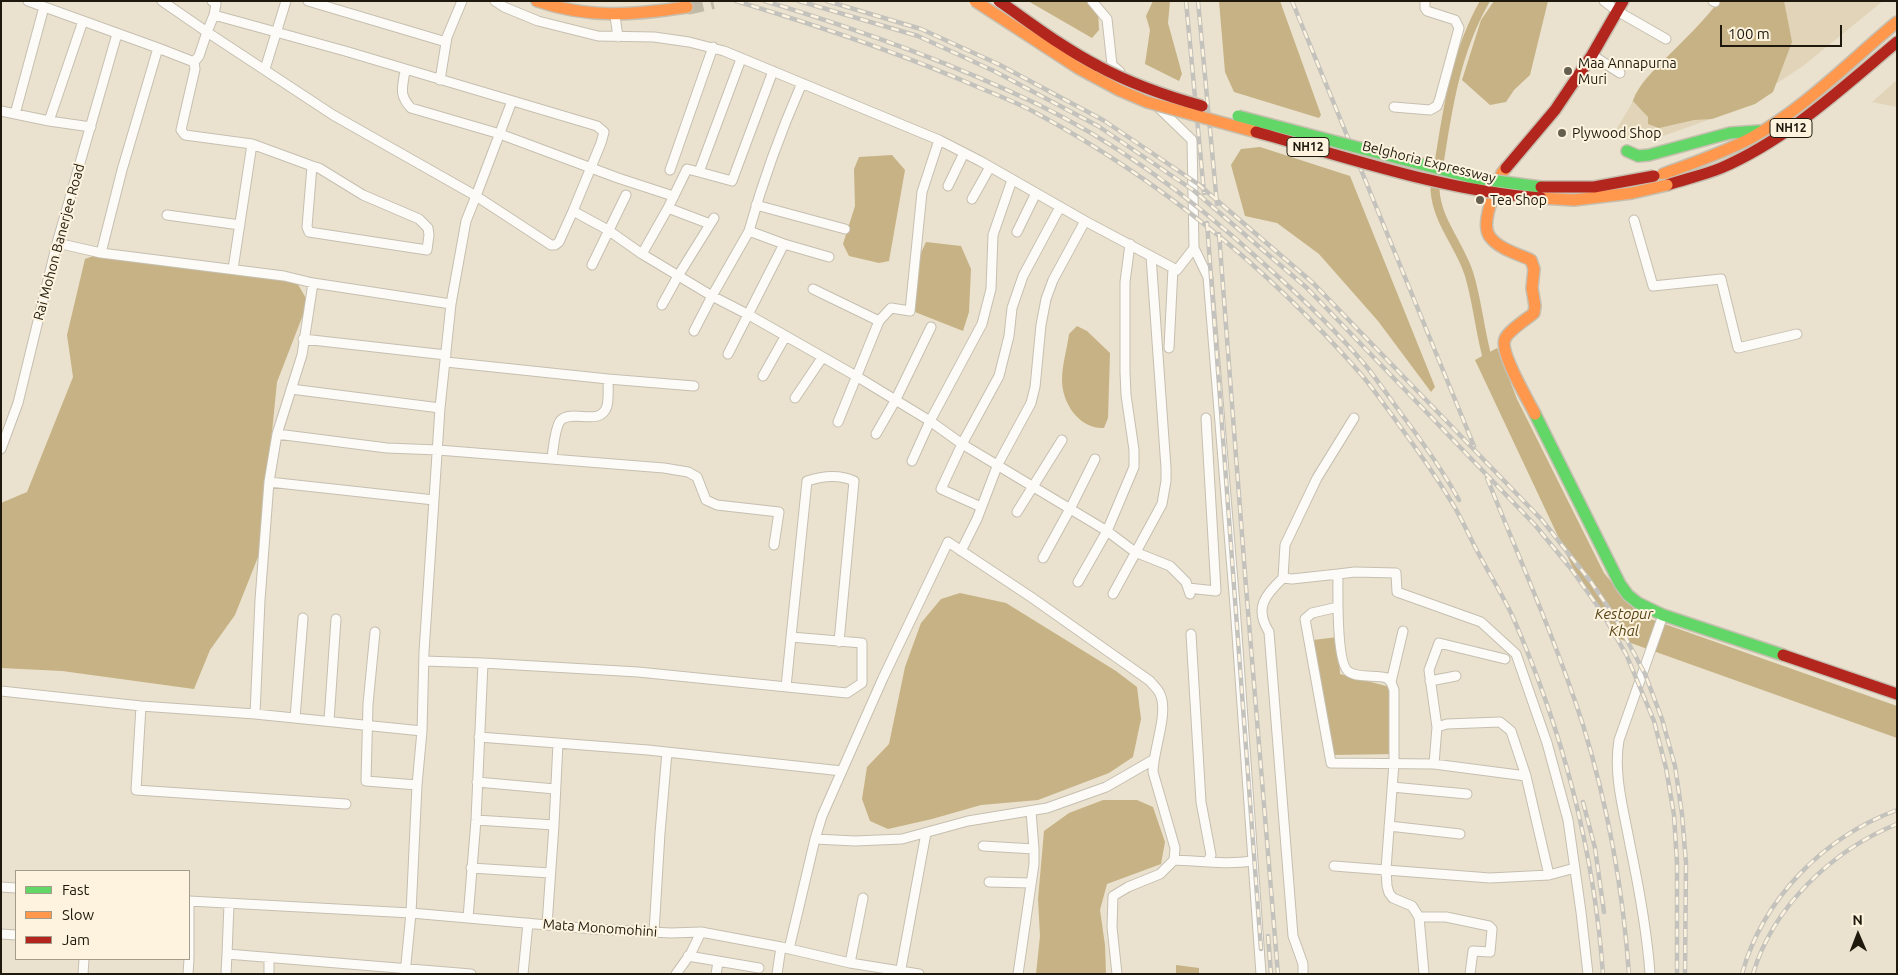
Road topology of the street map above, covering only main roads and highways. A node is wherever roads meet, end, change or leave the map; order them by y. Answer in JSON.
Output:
{"nodes":[{"id":1,"x":537,"y":1,"type":"edge"},
{"id":2,"x":975,"y":1,"type":"edge"},
{"id":3,"x":999,"y":1,"type":"edge"},
{"id":4,"x":1620,"y":6,"type":"edge"},
{"id":5,"x":687,"y":7,"type":"tunnel mouth"},
{"id":6,"x":1897,"y":22,"type":"edge"},
{"id":7,"x":1875,"y":40,"type":"junction"},
{"id":8,"x":1897,"y":42,"type":"edge"},
{"id":9,"x":1886,"y":51,"type":"junction"},
{"id":10,"x":1763,"y":130,"type":"junction"},
{"id":11,"x":1627,"y":151,"type":"dead end"},
{"id":12,"x":1665,"y":179,"type":"junction"},
{"id":13,"x":1897,"y":694,"type":"edge"}],
"edges":[{"from":1,"to":5,"type":"main road"},
{"from":2,"to":12,"type":"main road","name":"Belghoria Expressway","number":"NH12","bridge":true},
{"from":3,"to":12,"type":"main road","name":"Belghoria Expressway","number":"NH12","bridge":true},
{"from":4,"to":13,"type":"main road"},
{"from":6,"to":7,"type":"main road","name":"Belghoria Expressway","number":"NH12"},
{"from":7,"to":9,"type":"main road"},
{"from":7,"to":10,"type":"main road","name":"Belghoria Expressway","number":"NH12"},
{"from":8,"to":9,"type":"main road","name":"Belghoria Expressway","number":"NH12"},
{"from":9,"to":12,"type":"main road","name":"Belghoria Expressway","number":"NH12"},
{"from":10,"to":11,"type":"main road"},
{"from":10,"to":12,"type":"main road","name":"Belghoria Expressway","number":"NH12"}]}
